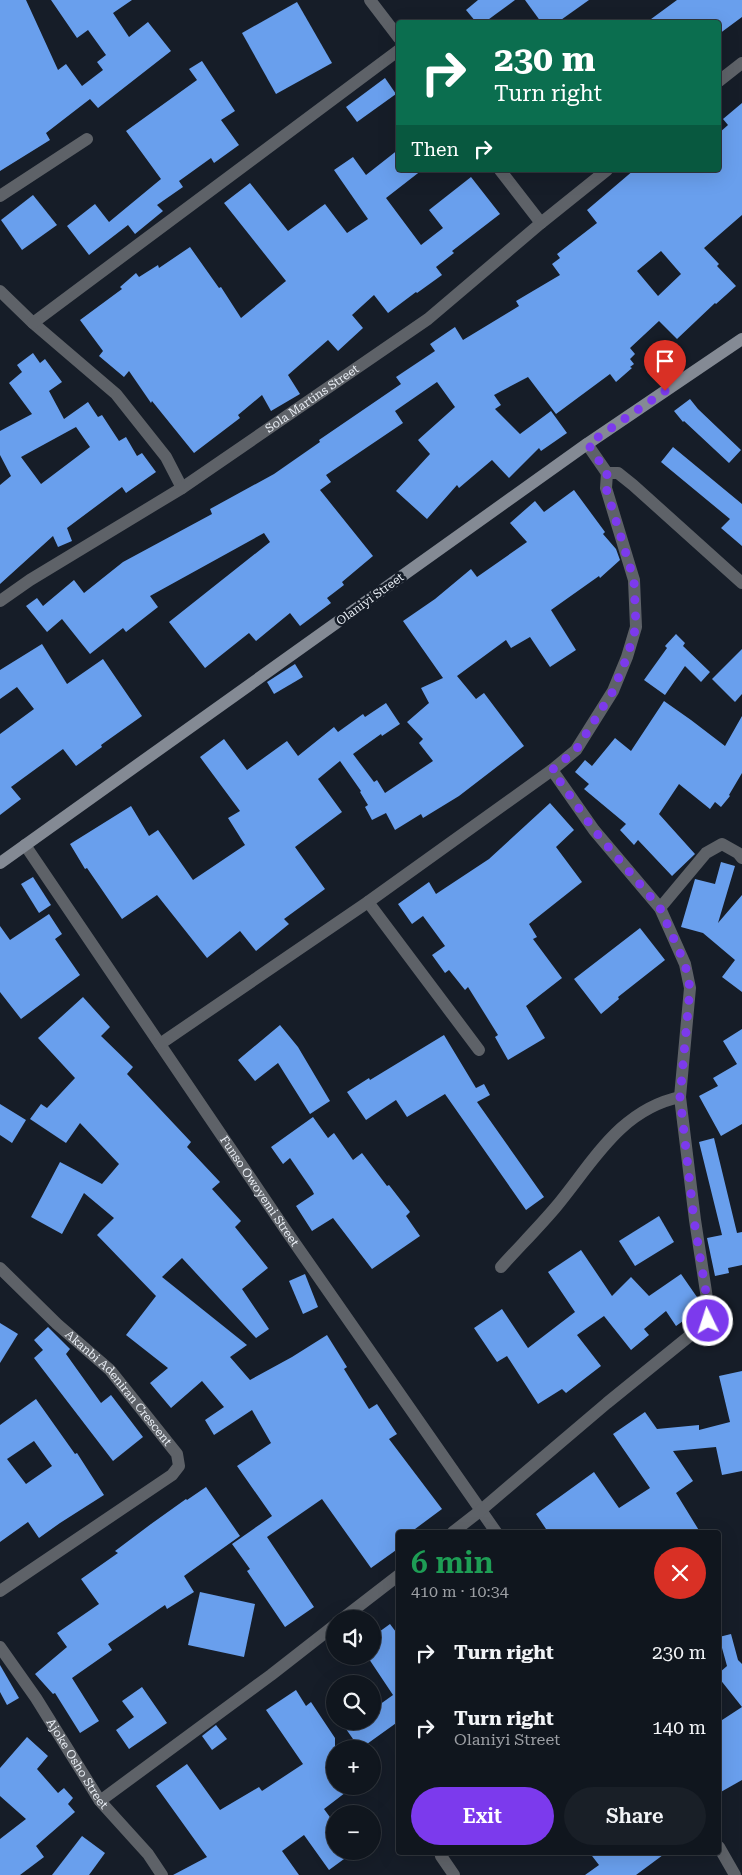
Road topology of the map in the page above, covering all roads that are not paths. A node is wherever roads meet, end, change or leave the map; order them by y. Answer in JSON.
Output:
{"nodes":[{"id":1,"x":370,"y":0,"type":"edge"},
{"id":2,"x":396,"y":34,"type":"edge"},
{"id":3,"x":396,"y":52,"type":"edge"},
{"id":4,"x":742,"y":63,"type":"edge"},
{"id":5,"x":721,"y":79,"type":"edge"},
{"id":6,"x":87,"y":139,"type":"dead end"},
{"id":7,"x":502,"y":172,"type":"edge"},
{"id":8,"x":605,"y":172,"type":"edge"},
{"id":9,"x":0,"y":196,"type":"edge"},
{"id":10,"x":541,"y":223,"type":"junction"},
{"id":11,"x":0,"y":291,"type":"edge"},
{"id":12,"x":32,"y":323,"type":"junction"},
{"id":13,"x":742,"y":339,"type":"edge"},
{"id":14,"x":588,"y":444,"type":"junction"},
{"id":15,"x":607,"y":473,"type":"junction"},
{"id":16,"x":182,"y":488,"type":"junction"},
{"id":17,"x":742,"y":583,"type":"edge"},
{"id":18,"x":0,"y":601,"type":"edge"},
{"id":19,"x":552,"y":770,"type":"junction"},
{"id":20,"x":25,"y":845,"type":"junction"},
{"id":21,"x":742,"y":858,"type":"edge"},
{"id":22,"x":0,"y":863,"type":"edge"},
{"id":23,"x":368,"y":902,"type":"junction"},
{"id":24,"x":660,"y":908,"type":"junction"},
{"id":25,"x":160,"y":1044,"type":"junction"},
{"id":26,"x":480,"y":1050,"type":"dead end"},
{"id":27,"x":680,"y":1097,"type":"junction"},
{"id":28,"x":501,"y":1267,"type":"dead end"},
{"id":29,"x":0,"y":1268,"type":"edge"},
{"id":30,"x":480,"y":1511,"type":"junction"},
{"id":31,"x":456,"y":1530,"type":"edge"},
{"id":32,"x":494,"y":1530,"type":"edge"},
{"id":33,"x":396,"y":1577,"type":"edge"},
{"id":34,"x":0,"y":1591,"type":"edge"},
{"id":35,"x":354,"y":1610,"type":"edge"},
{"id":36,"x":326,"y":1632,"type":"edge"},
{"id":37,"x":0,"y":1647,"type":"edge"},
{"id":38,"x":100,"y":1801,"type":"junction"},
{"id":39,"x":721,"y":1850,"type":"edge"},
{"id":40,"x":442,"y":1855,"type":"edge"},
{"id":41,"x":162,"y":1875,"type":"edge"},
{"id":42,"x":454,"y":1875,"type":"edge"},
{"id":43,"x":736,"y":1875,"type":"edge"}],
"edges":[{"from":1,"to":2,"type":"street"},
{"from":3,"to":12,"type":"street"},
{"from":4,"to":5,"type":"street"},
{"from":6,"to":9,"type":"street"},
{"from":7,"to":10,"type":"street"},
{"from":8,"to":10,"type":"street","name":"Sola Martins Street"},
{"from":10,"to":16,"type":"street","name":"Sola Martins Street"},
{"from":11,"to":12,"type":"street"},
{"from":12,"to":16,"type":"street"},
{"from":13,"to":14,"type":"street","name":"Olaniyi Street"},
{"from":14,"to":15,"type":"street"},
{"from":14,"to":20,"type":"street","name":"Olaniyi Street"},
{"from":15,"to":17,"type":"street"},
{"from":15,"to":19,"type":"street"},
{"from":16,"to":18,"type":"street","name":"Sola Martins Street"},
{"from":19,"to":23,"type":"street"},
{"from":19,"to":24,"type":"street"},
{"from":20,"to":22,"type":"street","name":"Olaniyi Street"},
{"from":20,"to":25,"type":"street","name":"Funso Owoyemi Street"},
{"from":21,"to":24,"type":"street"},
{"from":23,"to":25,"type":"street"},
{"from":23,"to":26,"type":"street"},
{"from":24,"to":27,"type":"street"},
{"from":25,"to":30,"type":"street","name":"Funso Owoyemi Street"},
{"from":27,"to":28,"type":"street"},
{"from":27,"to":30,"type":"street"},
{"from":29,"to":34,"type":"street","name":"Akanbi Adeniran Crescent"},
{"from":30,"to":31,"type":"street"},
{"from":30,"to":32,"type":"street","name":"Funso Owoyemi Street"},
{"from":33,"to":35,"type":"street"},
{"from":36,"to":38,"type":"street"},
{"from":37,"to":38,"type":"street","name":"Ajoke Osho Street"},
{"from":38,"to":41,"type":"street","name":"Ajoke Osho Street"},
{"from":39,"to":43,"type":"street"},
{"from":40,"to":42,"type":"street"}]}
